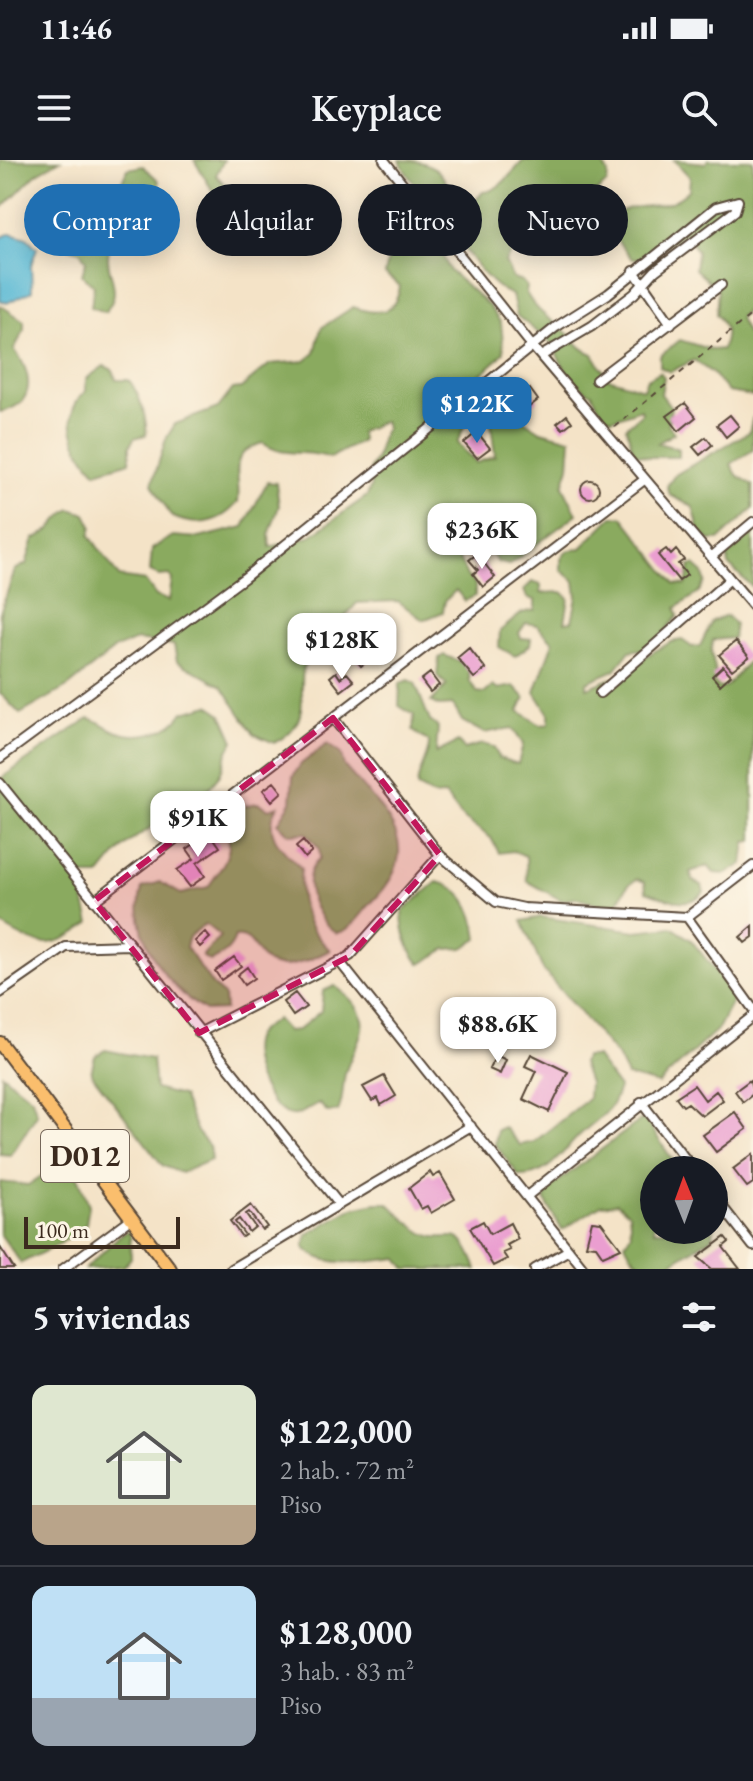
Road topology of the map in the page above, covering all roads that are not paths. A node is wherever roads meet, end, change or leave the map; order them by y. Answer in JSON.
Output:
{"nodes":[{"id":1,"x":384,"y":160,"type":"edge"},
{"id":2,"x":634,"y":271,"type":"junction"},
{"id":3,"x":643,"y":284,"type":"junction"},
{"id":4,"x":721,"y":285,"type":"dead end"},
{"id":5,"x":671,"y":324,"type":"junction"},
{"id":6,"x":533,"y":347,"type":"junction"},
{"id":7,"x":541,"y":356,"type":"junction"},
{"id":8,"x":596,"y":380,"type":"dead end"},
{"id":9,"x":644,"y":480,"type":"junction"},
{"id":10,"x":753,"y":522,"type":"edge"},
{"id":11,"x":711,"y":557,"type":"junction"},
{"id":12,"x":730,"y":579,"type":"junction"},
{"id":13,"x":753,"y":606,"type":"edge"},
{"id":14,"x":600,"y":693,"type":"dead end"},
{"id":15,"x":333,"y":718,"type":"junction"},
{"id":16,"x":0,"y":758,"type":"edge"},
{"id":17,"x":0,"y":783,"type":"edge"},
{"id":18,"x":440,"y":855,"type":"junction"},
{"id":19,"x":753,"y":866,"type":"edge"},
{"id":20,"x":94,"y":901,"type":"junction"},
{"id":21,"x":687,"y":917,"type":"junction"},
{"id":22,"x":129,"y":945,"type":"junction"},
{"id":23,"x":339,"y":961,"type":"junction"},
{"id":24,"x":0,"y":993,"type":"edge"},
{"id":25,"x":753,"y":1009,"type":"edge"},
{"id":26,"x":753,"y":1016,"type":"edge"},
{"id":27,"x":199,"y":1033,"type":"junction"},
{"id":28,"x":2,"y":1050,"type":"edge"},
{"id":29,"x":641,"y":1102,"type":"junction"},
{"id":30,"x":471,"y":1126,"type":"junction"},
{"id":31,"x":683,"y":1156,"type":"edge"},
{"id":32,"x":527,"y":1196,"type":"junction"},
{"id":33,"x":339,"y":1204,"type":"junction"},
{"id":34,"x":728,"y":1214,"type":"edge"},
{"id":35,"x":132,"y":1218,"type":"junction"},
{"id":36,"x":753,"y":1246,"type":"edge"},
{"id":37,"x":569,"y":1250,"type":"junction"},
{"id":38,"x":63,"y":1269,"type":"edge"},
{"id":39,"x":170,"y":1269,"type":"edge"},
{"id":40,"x":231,"y":1269,"type":"edge"},
{"id":41,"x":535,"y":1269,"type":"edge"},
{"id":42,"x":584,"y":1269,"type":"edge"}],
"edges":[{"from":1,"to":6,"type":"street"},
{"from":2,"to":3,"type":"street"},
{"from":2,"to":3,"type":"street"},
{"from":2,"to":6,"type":"street"},
{"from":3,"to":5,"type":"street"},
{"from":3,"to":7,"type":"street"},
{"from":4,"to":5,"type":"street"},
{"from":5,"to":8,"type":"street"},
{"from":6,"to":7,"type":"street"},
{"from":6,"to":16,"type":"street"},
{"from":7,"to":9,"type":"street"},
{"from":9,"to":11,"type":"street"},
{"from":9,"to":15,"type":"street"},
{"from":10,"to":11,"type":"street"},
{"from":11,"to":12,"type":"street"},
{"from":12,"to":13,"type":"street"},
{"from":12,"to":14,"type":"street"},
{"from":15,"to":18,"type":"street"},
{"from":15,"to":20,"type":"street"},
{"from":17,"to":20,"type":"street"},
{"from":18,"to":21,"type":"street"},
{"from":18,"to":23,"type":"street"},
{"from":19,"to":21,"type":"street"},
{"from":20,"to":22,"type":"street"},
{"from":21,"to":25,"type":"street"},
{"from":22,"to":24,"type":"street"},
{"from":22,"to":27,"type":"street"},
{"from":23,"to":27,"type":"street"},
{"from":23,"to":30,"type":"street"},
{"from":26,"to":29,"type":"street"},
{"from":27,"to":33,"type":"street"},
{"from":28,"to":35,"type":"main road","number":"D012"},
{"from":29,"to":31,"type":"street"},
{"from":29,"to":32,"type":"street"},
{"from":30,"to":32,"type":"street"},
{"from":30,"to":33,"type":"street"},
{"from":32,"to":37,"type":"street"},
{"from":33,"to":40,"type":"street"},
{"from":34,"to":36,"type":"street"},
{"from":35,"to":38,"type":"street"},
{"from":35,"to":39,"type":"main road","number":"D012"},
{"from":37,"to":41,"type":"street"},
{"from":37,"to":42,"type":"street"}]}
